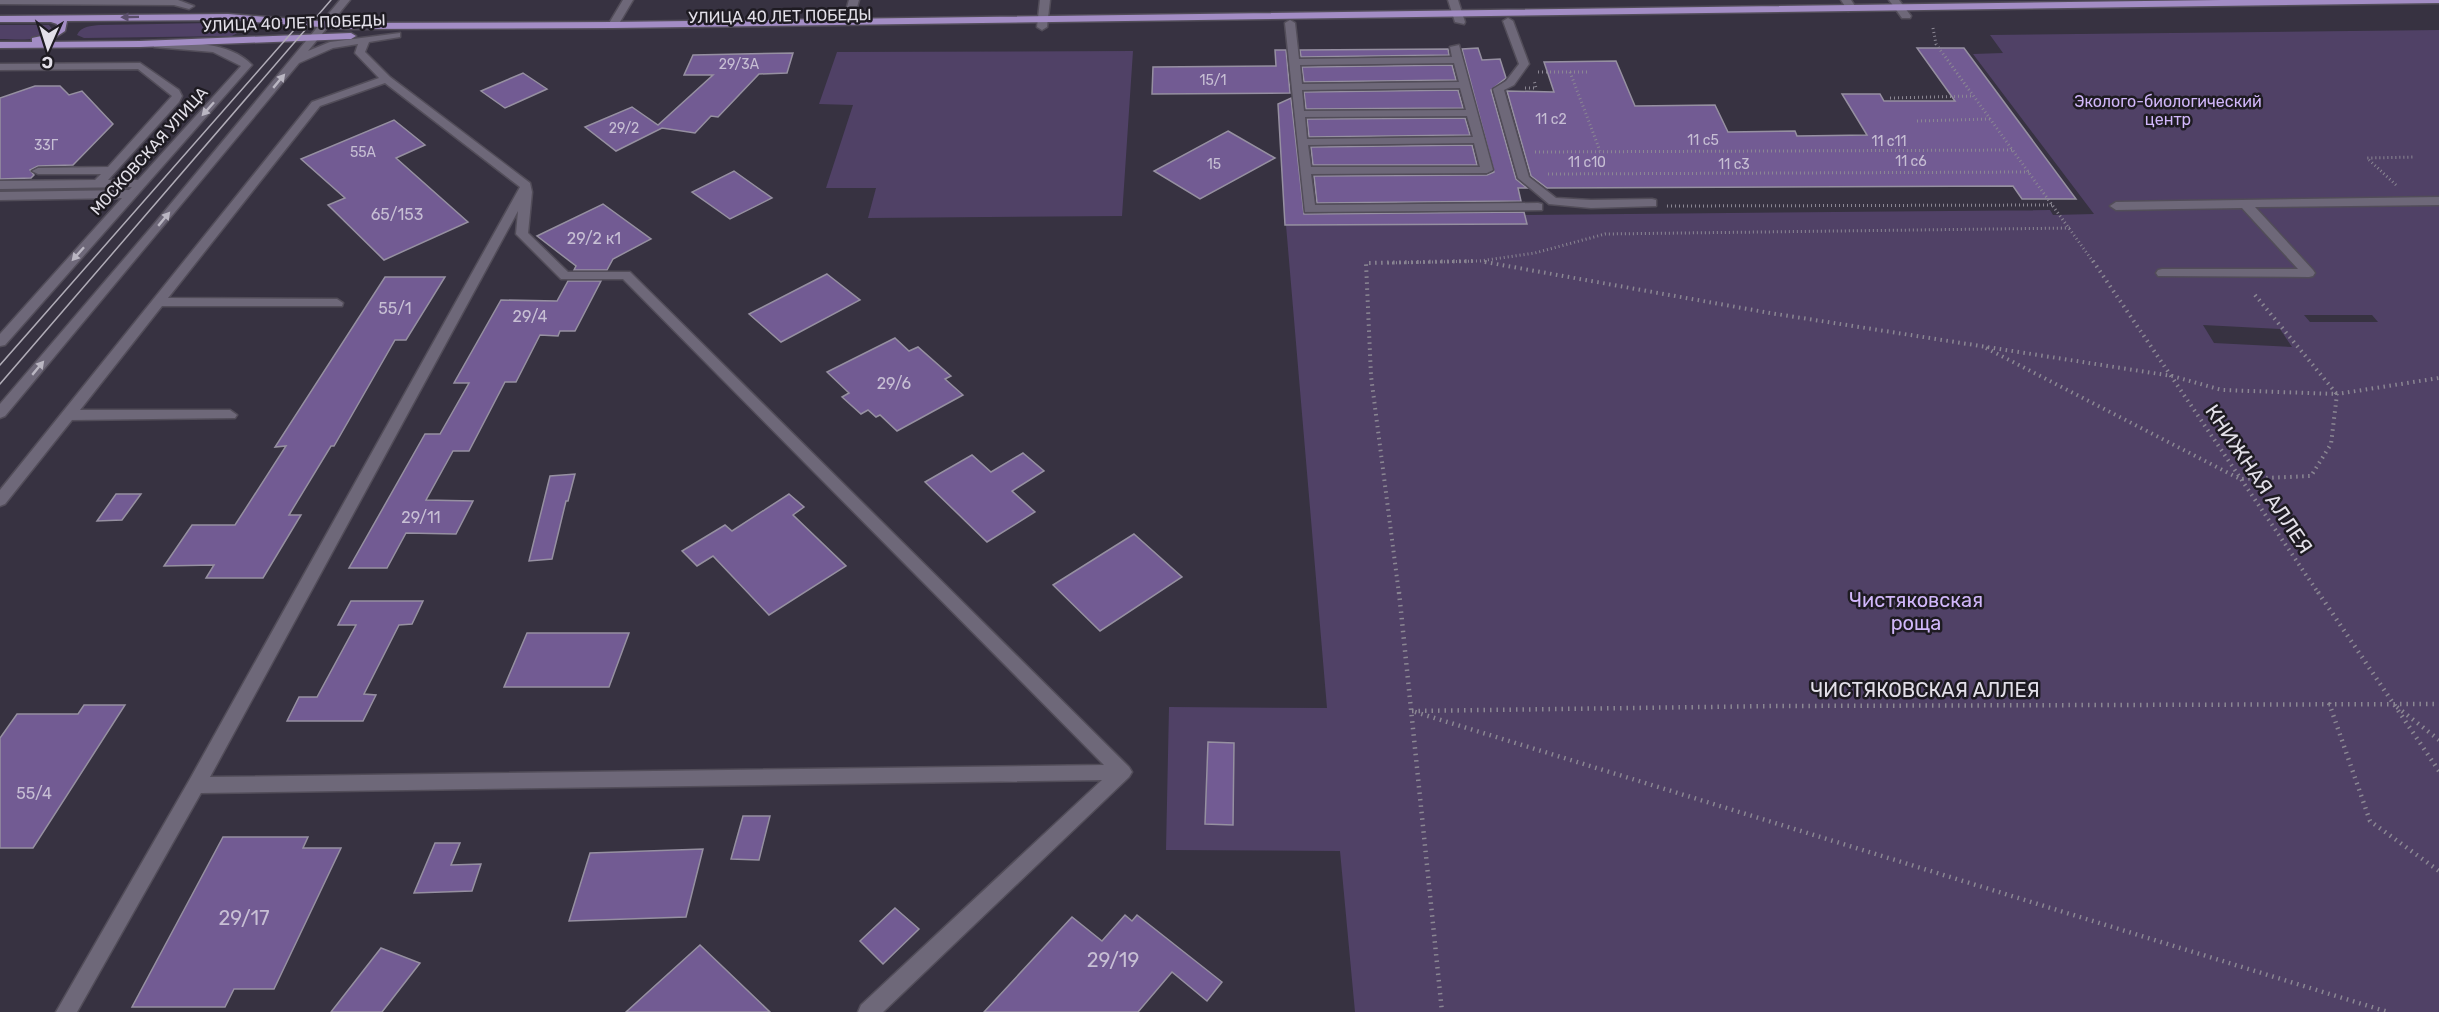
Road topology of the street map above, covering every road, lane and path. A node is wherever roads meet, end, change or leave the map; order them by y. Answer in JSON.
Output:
{"nodes":[{"id":1,"x":199,"y":0,"type":"edge"},
{"id":2,"x":345,"y":0,"type":"edge"},
{"id":3,"x":628,"y":0,"type":"edge"},
{"id":4,"x":854,"y":0,"type":"edge"},
{"id":5,"x":1045,"y":0,"type":"edge"},
{"id":6,"x":1453,"y":0,"type":"edge"},
{"id":7,"x":2439,"y":0,"type":"edge"},
{"id":8,"x":0,"y":1,"type":"edge"},
{"id":9,"x":2305,"y":1,"type":"edge"},
{"id":10,"x":2131,"y":2,"type":"edge"},
{"id":11,"x":1849,"y":4,"type":"edge"},
{"id":12,"x":187,"y":6,"type":"edge"},
{"id":13,"x":1900,"y":8,"type":"edge"},
{"id":14,"x":2439,"y":9,"type":"edge"},
{"id":15,"x":0,"y":18,"type":"edge"},
{"id":16,"x":51,"y":18,"type":"junction"},
{"id":17,"x":1459,"y":18,"type":"junction"},
{"id":18,"x":848,"y":21,"type":"junction"},
{"id":19,"x":1508,"y":21,"type":"junction"},
{"id":20,"x":1042,"y":23,"type":"junction"},
{"id":21,"x":1290,"y":23,"type":"junction"},
{"id":22,"x":322,"y":25,"type":"junction"},
{"id":23,"x":613,"y":25,"type":"junction"},
{"id":24,"x":1933,"y":28,"type":"dead end"},
{"id":25,"x":396,"y":35,"type":"junction"},
{"id":26,"x":313,"y":37,"type":"junction"},
{"id":27,"x":365,"y":39,"type":"junction"},
{"id":28,"x":22,"y":44,"type":"junction"},
{"id":29,"x":140,"y":44,"type":"junction"},
{"id":30,"x":0,"y":45,"type":"edge"},
{"id":31,"x":1455,"y":47,"type":"dead end"},
{"id":32,"x":1459,"y":60,"type":"junction"},
{"id":33,"x":296,"y":62,"type":"junction"},
{"id":34,"x":1294,"y":62,"type":"junction"},
{"id":35,"x":0,"y":67,"type":"edge"},
{"id":36,"x":1531,"y":72,"type":"dead end"},
{"id":37,"x":1570,"y":72,"type":"junction"},
{"id":38,"x":1588,"y":72,"type":"dead end"},
{"id":39,"x":386,"y":79,"type":"junction"},
{"id":40,"x":1465,"y":85,"type":"junction"},
{"id":41,"x":1296,"y":87,"type":"junction"},
{"id":42,"x":1974,"y":96,"type":"junction"},
{"id":43,"x":1890,"y":98,"type":"dead end"},
{"id":44,"x":1473,"y":113,"type":"junction"},
{"id":45,"x":1299,"y":114,"type":"junction"},
{"id":46,"x":1991,"y":119,"type":"junction"},
{"id":47,"x":1917,"y":121,"type":"dead end"},
{"id":48,"x":1480,"y":141,"type":"junction"},
{"id":49,"x":1302,"y":142,"type":"junction"},
{"id":50,"x":2014,"y":150,"type":"junction"},
{"id":51,"x":1600,"y":151,"type":"junction"},
{"id":52,"x":1532,"y":152,"type":"dead end"},
{"id":53,"x":2415,"y":157,"type":"dead end"},
{"id":54,"x":111,"y":170,"type":"junction"},
{"id":55,"x":38,"y":171,"type":"dead end"},
{"id":56,"x":1305,"y":171,"type":"junction"},
{"id":57,"x":2030,"y":171,"type":"junction"},
{"id":58,"x":1539,"y":174,"type":"dead end"},
{"id":59,"x":142,"y":183,"type":"junction"},
{"id":60,"x":98,"y":184,"type":"junction"},
{"id":61,"x":0,"y":185,"type":"edge"},
{"id":62,"x":526,"y":186,"type":"junction"},
{"id":63,"x":132,"y":194,"type":"junction"},
{"id":64,"x":0,"y":196,"type":"edge"},
{"id":65,"x":2439,"y":201,"type":"edge"},
{"id":66,"x":2414,"y":202,"type":"junction"},
{"id":67,"x":2246,"y":204,"type":"junction"},
{"id":68,"x":1655,"y":205,"type":"joint"},
{"id":69,"x":2054,"y":205,"type":"junction"},
{"id":70,"x":2116,"y":206,"type":"dead end"},
{"id":71,"x":1538,"y":207,"type":"dead end"},
{"id":72,"x":2071,"y":228,"type":"junction"},
{"id":73,"x":1480,"y":261,"type":"junction"},
{"id":74,"x":2162,"y":273,"type":"dead end"},
{"id":75,"x":2255,"y":295,"type":"dead end"},
{"id":76,"x":159,"y":302,"type":"junction"},
{"id":77,"x":337,"y":303,"type":"dead end"},
{"id":78,"x":0,"y":342,"type":"edge"},
{"id":79,"x":1981,"y":346,"type":"junction"},
{"id":80,"x":2172,"y":376,"type":"junction"},
{"id":81,"x":2439,"y":378,"type":"edge"},
{"id":82,"x":2337,"y":394,"type":"junction"},
{"id":83,"x":0,"y":412,"type":"edge"},
{"id":84,"x":68,"y":415,"type":"junction"},
{"id":85,"x":230,"y":415,"type":"dead end"},
{"id":86,"x":2241,"y":479,"type":"junction"},
{"id":87,"x":0,"y":500,"type":"edge"},
{"id":88,"x":2329,"y":703,"type":"junction"},
{"id":89,"x":2392,"y":704,"type":"junction"},
{"id":90,"x":2439,"y":704,"type":"edge"},
{"id":91,"x":1412,"y":711,"type":"junction"},
{"id":92,"x":2439,"y":740,"type":"edge"},
{"id":93,"x":2439,"y":771,"type":"edge"},
{"id":94,"x":1123,"y":772,"type":"junction"},
{"id":95,"x":195,"y":785,"type":"junction"},
{"id":96,"x":2439,"y":871,"type":"edge"},
{"id":97,"x":66,"y":1012,"type":"edge"},
{"id":98,"x":868,"y":1012,"type":"edge"},
{"id":99,"x":1442,"y":1012,"type":"edge"},
{"id":100,"x":2388,"y":1012,"type":"edge"}],
"edges":[{"from":1,"to":12,"type":"street"},
{"from":2,"to":22,"type":"street"},
{"from":3,"to":23,"type":"street"},
{"from":4,"to":18,"type":"street"},
{"from":5,"to":20,"type":"street"},
{"from":6,"to":17,"type":"street"},
{"from":7,"to":9,"type":"main road","name":"УЛИЦА 40 ЛЕТ ПОБЕДЫ"},
{"from":8,"to":12,"type":"street"},
{"from":9,"to":10,"type":"main road","name":"УЛИЦА 40 ЛЕТ ПОБЕДЫ"},
{"from":10,"to":13,"type":"main road","name":"УЛИЦА 40 ЛЕТ ПОБЕДЫ"},
{"from":11,"to":13,"type":"main road","name":"УЛИЦА 40 ЛЕТ ПОБЕДЫ"},
{"from":11,"to":17,"type":"main road","name":"УЛИЦА 40 ЛЕТ ПОБЕДЫ"},
{"from":12,"to":16,"type":"main road","name":"УЛИЦА 40 ЛЕТ ПОБЕДЫ","one_way":true},
{"from":12,"to":22,"type":"main road","name":"УЛИЦА 40 ЛЕТ ПОБЕДЫ"},
{"from":13,"to":14,"type":"main road","name":"УЛИЦА 40 ЛЕТ ПОБЕДЫ"},
{"from":13,"to":19,"type":"main road","name":"УЛИЦА 40 ЛЕТ ПОБЕДЫ"},
{"from":15,"to":16,"type":"main road","name":"УЛИЦА 40 ЛЕТ ПОБЕДЫ"},
{"from":16,"to":28,"type":"main road","name":"УЛИЦА 40 ЛЕТ ПОБЕДЫ"},
{"from":17,"to":19,"type":"main road","name":"УЛИЦА 40 ЛЕТ ПОБЕДЫ"},
{"from":17,"to":20,"type":"main road","name":"УЛИЦА 40 ЛЕТ ПОБЕДЫ"},
{"from":17,"to":21,"type":"main road","name":"УЛИЦА 40 ЛЕТ ПОБЕДЫ"},
{"from":18,"to":20,"type":"main road","name":"УЛИЦА 40 ЛЕТ ПОБЕДЫ"},
{"from":18,"to":23,"type":"main road","name":"УЛИЦА 40 ЛЕТ ПОБЕДЫ"},
{"from":19,"to":68,"type":"street"},
{"from":20,"to":21,"type":"main road","name":"УЛИЦА 40 ЛЕТ ПОБЕДЫ"},
{"from":20,"to":25,"type":"main road","name":"УЛИЦА 40 ЛЕТ ПОБЕДЫ"},
{"from":21,"to":34,"type":"street"},
{"from":22,"to":23,"type":"main road","name":"УЛИЦА 40 ЛЕТ ПОБЕДЫ"},
{"from":22,"to":26,"type":"street"},
{"from":24,"to":42,"type":"path","name":"КНИЖНАЯ АЛЛЕЯ"},
{"from":25,"to":26,"type":"main road","name":"УЛИЦА 40 ЛЕТ ПОБЕДЫ"},
{"from":25,"to":27,"type":"street"},
{"from":26,"to":29,"type":"main road","name":"УЛИЦА 40 ЛЕТ ПОБЕДЫ"},
{"from":26,"to":33,"type":"street"},
{"from":27,"to":33,"type":"street"},
{"from":27,"to":39,"type":"street"},
{"from":28,"to":29,"type":"main road","name":"УЛИЦА 40 ЛЕТ ПОБЕДЫ"},
{"from":28,"to":30,"type":"main road","name":"УЛИЦА 40 ЛЕТ ПОБЕДЫ"},
{"from":29,"to":59,"type":"street","name":"МОСКОВСКАЯ УЛИЦА","one_way":true},
{"from":31,"to":32,"type":"street"},
{"from":32,"to":34,"type":"street"},
{"from":32,"to":40,"type":"street"},
{"from":83,"to":33,"type":"street","one_way":true},
{"from":34,"to":41,"type":"street"},
{"from":35,"to":54,"type":"street"},
{"from":36,"to":37,"type":"path"},
{"from":37,"to":38,"type":"path"},
{"from":37,"to":51,"type":"path"},
{"from":39,"to":62,"type":"street"},
{"from":39,"to":76,"type":"street"},
{"from":40,"to":41,"type":"street"},
{"from":40,"to":44,"type":"street"},
{"from":41,"to":45,"type":"street"},
{"from":42,"to":43,"type":"path"},
{"from":42,"to":46,"type":"path","name":"КНИЖНАЯ АЛЛЕЯ"},
{"from":44,"to":45,"type":"street"},
{"from":44,"to":48,"type":"street"},
{"from":45,"to":49,"type":"street"},
{"from":46,"to":47,"type":"path"},
{"from":46,"to":50,"type":"path","name":"КНИЖНАЯ АЛЛЕЯ"},
{"from":48,"to":49,"type":"street"},
{"from":48,"to":56,"type":"street"},
{"from":49,"to":56,"type":"street"},
{"from":50,"to":51,"type":"path"},
{"from":50,"to":57,"type":"path","name":"КНИЖНАЯ АЛЛЕЯ"},
{"from":51,"to":52,"type":"path"},
{"from":53,"to":66,"type":"path"},
{"from":54,"to":55,"type":"street"},
{"from":54,"to":60,"type":"street"},
{"from":56,"to":71,"type":"street"},
{"from":57,"to":58,"type":"path"},
{"from":57,"to":69,"type":"path","name":"КНИЖНАЯ АЛЛЕЯ"},
{"from":59,"to":60,"type":"street"},
{"from":59,"to":63,"type":"street","name":"МОСКОВСКАЯ УЛИЦА"},
{"from":60,"to":61,"type":"street"},
{"from":62,"to":94,"type":"street"},
{"from":62,"to":95,"type":"street"},
{"from":63,"to":64,"type":"street"},
{"from":63,"to":78,"type":"street","name":"МОСКОВСКАЯ УЛИЦА","one_way":true},
{"from":65,"to":66,"type":"street"},
{"from":66,"to":67,"type":"street"},
{"from":67,"to":70,"type":"street"},
{"from":67,"to":74,"type":"street"},
{"from":68,"to":69,"type":"path"},
{"from":69,"to":72,"type":"path","name":"КНИЖНАЯ АЛЛЕЯ"},
{"from":72,"to":73,"type":"path"},
{"from":72,"to":80,"type":"path","name":"КНИЖНАЯ АЛЛЕЯ"},
{"from":73,"to":79,"type":"path"},
{"from":73,"to":91,"type":"path"},
{"from":75,"to":82,"type":"path"},
{"from":76,"to":77,"type":"street"},
{"from":76,"to":84,"type":"street"},
{"from":79,"to":80,"type":"path"},
{"from":79,"to":86,"type":"path"},
{"from":80,"to":82,"type":"path"},
{"from":80,"to":86,"type":"path","name":"КНИЖНАЯ АЛЛЕЯ"},
{"from":81,"to":82,"type":"path"},
{"from":82,"to":86,"type":"path"},
{"from":84,"to":85,"type":"street"},
{"from":84,"to":87,"type":"street"},
{"from":86,"to":89,"type":"path","name":"КНИЖНАЯ АЛЛЕЯ"},
{"from":88,"to":89,"type":"path","name":"ЧИСТЯКОВСКАЯ АЛЛЕЯ"},
{"from":88,"to":91,"type":"path","name":"ЧИСТЯКОВСКАЯ АЛЛЕЯ"},
{"from":88,"to":96,"type":"path"},
{"from":89,"to":90,"type":"path","name":"ЧИСТЯКОВСКАЯ АЛЛЕЯ"},
{"from":89,"to":92,"type":"path"},
{"from":89,"to":93,"type":"path","name":"КНИЖНАЯ АЛЛЕЯ"},
{"from":91,"to":99,"type":"path"},
{"from":91,"to":100,"type":"path"},
{"from":94,"to":95,"type":"street"},
{"from":94,"to":98,"type":"street"},
{"from":95,"to":97,"type":"street"}]}
